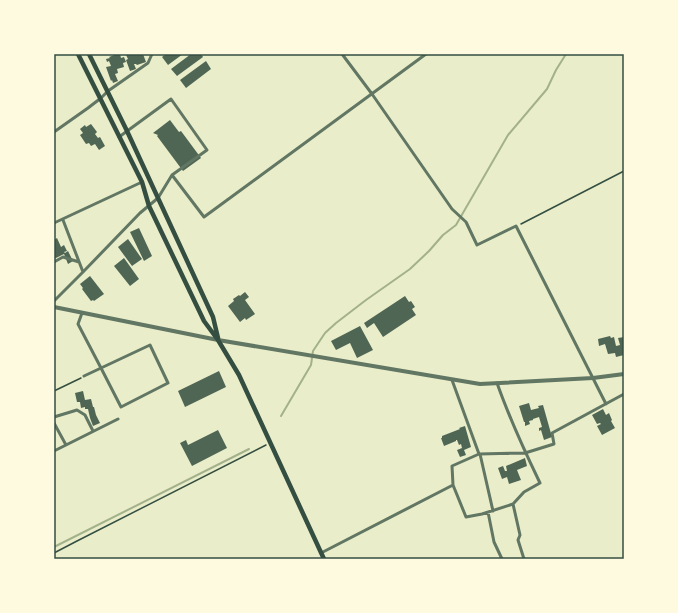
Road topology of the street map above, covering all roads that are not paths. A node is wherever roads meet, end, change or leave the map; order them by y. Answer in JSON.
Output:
{"nodes":[{"id":1,"x":78,"y":54,"type":"edge"},
{"id":2,"x":89,"y":54,"type":"edge"},
{"id":3,"x":152,"y":54,"type":"edge"},
{"id":4,"x":342,"y":54,"type":"edge"},
{"id":5,"x":426,"y":54,"type":"edge"},
{"id":6,"x":108,"y":91,"type":"junction"},
{"id":7,"x":372,"y":94,"type":"junction"},
{"id":8,"x":101,"y":98,"type":"junction"},
{"id":9,"x":127,"y":131,"type":"junction"},
{"id":10,"x":54,"y":132,"type":"edge"},
{"id":11,"x":119,"y":137,"type":"junction"},
{"id":12,"x":172,"y":175,"type":"junction"},
{"id":13,"x":142,"y":182,"type":"junction"},
{"id":14,"x":158,"y":198,"type":"junction"},
{"id":15,"x":149,"y":206,"type":"junction"},
{"id":16,"x":63,"y":220,"type":"junction"},
{"id":17,"x":54,"y":223,"type":"edge"},
{"id":18,"x":54,"y":262,"type":"edge"},
{"id":19,"x":79,"y":262,"type":"junction"},
{"id":20,"x":83,"y":272,"type":"junction"},
{"id":21,"x":54,"y":301,"type":"edge"},
{"id":22,"x":54,"y":308,"type":"edge"},
{"id":23,"x":82,"y":313,"type":"junction"},
{"id":24,"x":218,"y":340,"type":"junction"},
{"id":25,"x":101,"y":368,"type":"junction"},
{"id":26,"x":624,"y":374,"type":"edge"},
{"id":27,"x":84,"y":376,"type":"road end"},
{"id":28,"x":593,"y":378,"type":"junction"},
{"id":29,"x":452,"y":380,"type":"junction"},
{"id":30,"x":497,"y":383,"type":"junction"},
{"id":31,"x":624,"y":394,"type":"edge"},
{"id":32,"x":606,"y":404,"type":"junction"},
{"id":33,"x":54,"y":417,"type":"edge"},
{"id":34,"x":118,"y":419,"type":"dead end"},
{"id":35,"x":54,"y":423,"type":"edge"},
{"id":36,"x":93,"y":432,"type":"junction"},
{"id":37,"x":66,"y":445,"type":"junction"},
{"id":38,"x":54,"y":451,"type":"edge"},
{"id":39,"x":525,"y":453,"type":"junction"},
{"id":40,"x":479,"y":454,"type":"junction"},
{"id":41,"x":453,"y":485,"type":"junction"},
{"id":42,"x":512,"y":504,"type":"junction"},
{"id":43,"x":493,"y":511,"type":"junction"},
{"id":44,"x":488,"y":512,"type":"junction"},
{"id":45,"x":321,"y":553,"type":"junction"},
{"id":46,"x":324,"y":559,"type":"edge"},
{"id":47,"x":502,"y":559,"type":"edge"},
{"id":48,"x":524,"y":559,"type":"edge"}],
"edges":[{"from":1,"to":8,"type":"main road"},
{"from":2,"to":6,"type":"main road"},
{"from":3,"to":6,"type":"street"},
{"from":4,"to":7,"type":"street"},
{"from":5,"to":7,"type":"street"},
{"from":6,"to":8,"type":"street"},
{"from":6,"to":9,"type":"main road"},
{"from":7,"to":12,"type":"street"},
{"from":7,"to":28,"type":"street"},
{"from":8,"to":10,"type":"street"},
{"from":8,"to":11,"type":"main road"},
{"from":9,"to":11,"type":"street"},
{"from":9,"to":12,"type":"street"},
{"from":9,"to":14,"type":"main road"},
{"from":11,"to":13,"type":"main road"},
{"from":12,"to":14,"type":"street"},
{"from":13,"to":15,"type":"main road"},
{"from":13,"to":16,"type":"street"},
{"from":14,"to":15,"type":"street"},
{"from":14,"to":24,"type":"main road"},
{"from":15,"to":20,"type":"street"},
{"from":15,"to":24,"type":"main road"},
{"from":16,"to":17,"type":"street"},
{"from":16,"to":19,"type":"street"},
{"from":18,"to":19,"type":"street"},
{"from":19,"to":20,"type":"street"},
{"from":20,"to":21,"type":"street"},
{"from":22,"to":23,"type":"street"},
{"from":23,"to":24,"type":"street"},
{"from":23,"to":25,"type":"street"},
{"from":24,"to":29,"type":"street"},
{"from":24,"to":45,"type":"main road"},
{"from":25,"to":25,"type":"street"},
{"from":25,"to":27,"type":"street"},
{"from":26,"to":28,"type":"street"},
{"from":28,"to":30,"type":"street"},
{"from":28,"to":32,"type":"street"},
{"from":29,"to":30,"type":"street"},
{"from":29,"to":40,"type":"street"},
{"from":30,"to":39,"type":"street"},
{"from":31,"to":32,"type":"street"},
{"from":32,"to":39,"type":"street"},
{"from":33,"to":36,"type":"street"},
{"from":34,"to":36,"type":"street"},
{"from":35,"to":37,"type":"street"},
{"from":36,"to":37,"type":"street"},
{"from":37,"to":38,"type":"street"},
{"from":39,"to":40,"type":"street"},
{"from":39,"to":42,"type":"street"},
{"from":40,"to":41,"type":"street"},
{"from":40,"to":43,"type":"street"},
{"from":41,"to":44,"type":"street"},
{"from":41,"to":45,"type":"street"},
{"from":42,"to":43,"type":"street"},
{"from":42,"to":48,"type":"street"},
{"from":43,"to":44,"type":"street"},
{"from":44,"to":47,"type":"street"},
{"from":45,"to":46,"type":"main road"}]}
